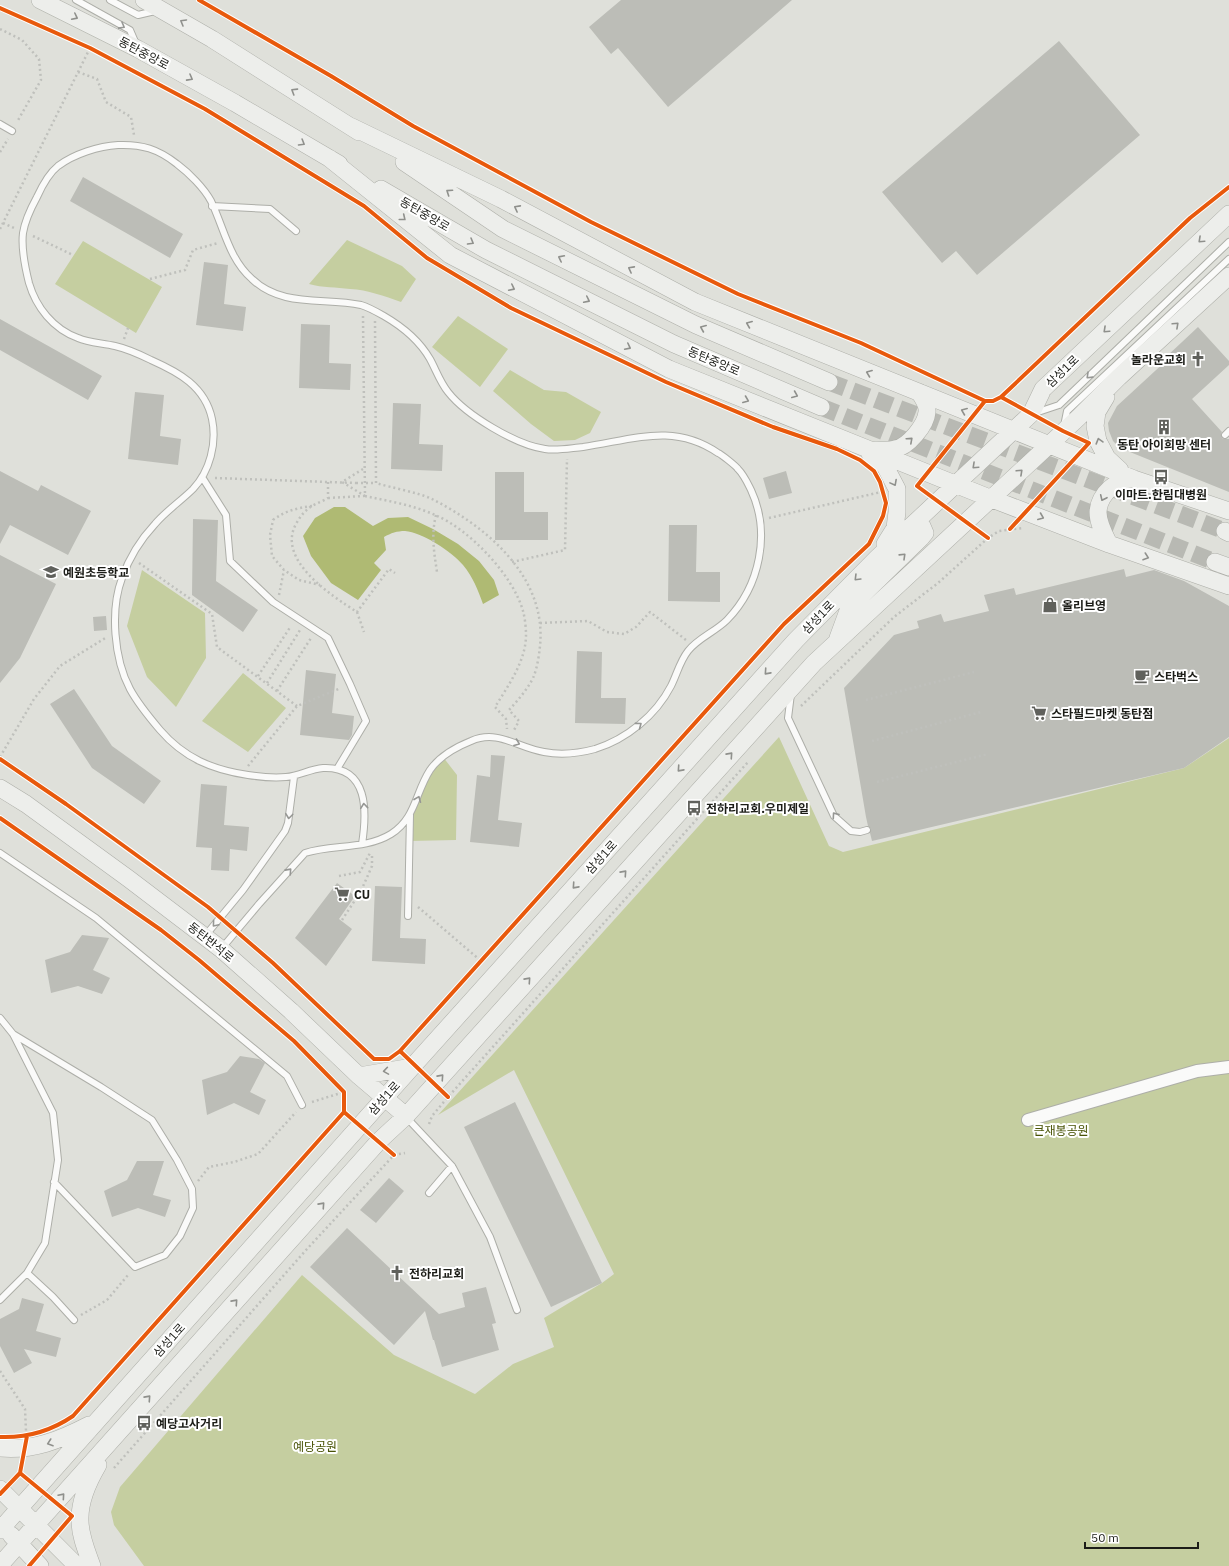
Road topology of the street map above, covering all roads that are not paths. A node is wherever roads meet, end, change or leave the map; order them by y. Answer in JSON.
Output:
{"nodes":[{"id":1,"x":40,"y":0,"type":"edge"},
{"id":2,"x":76,"y":0,"type":"edge"},
{"id":3,"x":110,"y":0,"type":"edge"},
{"id":4,"x":144,"y":0,"type":"edge"},
{"id":5,"x":161,"y":9,"type":"junction"},
{"id":6,"x":138,"y":49,"type":"junction"},
{"id":7,"x":0,"y":124,"type":"edge"},
{"id":8,"x":350,"y":126,"type":"junction"},
{"id":9,"x":12,"y":131,"type":"road end"},
{"id":10,"x":329,"y":158,"type":"junction"},
{"id":11,"x":212,"y":206,"type":"junction"},
{"id":12,"x":1229,"y":214,"type":"edge"},
{"id":13,"x":296,"y":231,"type":"dead end"},
{"id":14,"x":1229,"y":242,"type":"edge"},
{"id":15,"x":1229,"y":259,"type":"edge"},
{"id":16,"x":1229,"y":276,"type":"edge"},
{"id":17,"x":1156,"y":327,"type":"junction"},
{"id":18,"x":1120,"y":377,"type":"junction"},
{"id":19,"x":829,"y":382,"type":"tunnel mouth"},
{"id":20,"x":919,"y":392,"type":"junction"},
{"id":21,"x":821,"y":406,"type":"tunnel mouth"},
{"id":22,"x":1031,"y":414,"type":"junction"},
{"id":23,"x":1014,"y":430,"type":"junction"},
{"id":24,"x":1063,"y":431,"type":"junction"},
{"id":25,"x":1049,"y":445,"type":"junction"},
{"id":26,"x":866,"y":448,"type":"junction"},
{"id":27,"x":202,"y":477,"type":"junction"},
{"id":28,"x":1134,"y":479,"type":"junction"},
{"id":29,"x":956,"y":484,"type":"junction"},
{"id":30,"x":992,"y":499,"type":"junction"},
{"id":31,"x":1229,"y":512,"type":"edge"},
{"id":32,"x":911,"y":526,"type":"junction"},
{"id":33,"x":1109,"y":544,"type":"junction"},
{"id":34,"x":877,"y":558,"type":"junction"},
{"id":35,"x":1229,"y":586,"type":"edge"},
{"id":36,"x":838,"y":640,"type":"junction"},
{"id":37,"x":791,"y":688,"type":"junction"},
{"id":38,"x":337,"y":769,"type":"junction"},
{"id":39,"x":294,"y":777,"type":"junction"},
{"id":40,"x":0,"y":788,"type":"edge"},
{"id":41,"x":410,"y":815,"type":"junction"},
{"id":42,"x":867,"y":830,"type":"dead end"},
{"id":43,"x":362,"y":844,"type":"junction"},
{"id":44,"x":0,"y":853,"type":"edge"},
{"id":45,"x":408,"y":916,"type":"dead end"},
{"id":46,"x":204,"y":936,"type":"junction"},
{"id":47,"x":221,"y":949,"type":"junction"},
{"id":48,"x":0,"y":1018,"type":"edge"},
{"id":49,"x":13,"y":1034,"type":"junction"},
{"id":50,"x":412,"y":1067,"type":"junction"},
{"id":51,"x":1229,"y":1068,"type":"edge"},
{"id":52,"x":359,"y":1076,"type":"junction"},
{"id":53,"x":385,"y":1098,"type":"junction"},
{"id":54,"x":302,"y":1105,"type":"road end"},
{"id":55,"x":406,"y":1116,"type":"junction"},
{"id":56,"x":1028,"y":1120,"type":"dead end"},
{"id":57,"x":452,"y":1166,"type":"junction"},
{"id":58,"x":54,"y":1182,"type":"junction"},
{"id":59,"x":429,"y":1193,"type":"dead end"},
{"id":60,"x":27,"y":1273,"type":"junction"},
{"id":61,"x":0,"y":1300,"type":"edge"},
{"id":62,"x":517,"y":1310,"type":"dead end"},
{"id":63,"x":74,"y":1320,"type":"road end"},
{"id":64,"x":98,"y":1420,"type":"junction"},
{"id":65,"x":115,"y":1435,"type":"junction"},
{"id":66,"x":0,"y":1448,"type":"edge"},
{"id":67,"x":0,"y":1489,"type":"edge"},
{"id":68,"x":19,"y":1508,"type":"junction"},
{"id":69,"x":36,"y":1525,"type":"junction"},
{"id":70,"x":1,"y":1526,"type":"edge"},
{"id":71,"x":19,"y":1544,"type":"junction"},
{"id":72,"x":0,"y":1565,"type":"edge"},
{"id":73,"x":40,"y":1566,"type":"edge"},
{"id":74,"x":59,"y":1566,"type":"edge"},
{"id":75,"x":82,"y":1566,"type":"edge"}],
"edges":[{"from":1,"to":6,"type":"street","name":"동탄중앙로","one_way":true},
{"from":2,"to":6,"type":"lane","one_way":true},
{"from":3,"to":5,"type":"lane"},
{"from":4,"to":5,"type":"street"},
{"from":8,"to":5,"type":"street","one_way":true},
{"from":6,"to":10,"type":"street","name":"동탄중앙로","one_way":true},
{"from":7,"to":9,"type":"lane"},
{"from":19,"to":8,"type":"street","one_way":true},
{"from":20,"to":8,"type":"street","one_way":true},
{"from":10,"to":21,"type":"street","name":"동탄중앙로","one_way":true},
{"from":10,"to":26,"type":"street","one_way":true},
{"from":11,"to":13,"type":"lane"},
{"from":11,"to":27,"type":"lane"},
{"from":41,"to":11,"type":"lane","one_way":true},
{"from":12,"to":22,"type":"street","name":"삼성1로","one_way":true},
{"from":14,"to":22,"type":"lane","one_way":true},
{"from":15,"to":17,"type":"lane"},
{"from":18,"to":16,"type":"street","name":"삼성1로","one_way":true},
{"from":17,"to":18,"type":"lane"},
{"from":17,"to":24,"type":"lane"},
{"from":18,"to":24,"type":"street","name":"삼성1로"},
{"from":28,"to":18,"type":"street","one_way":true},
{"from":23,"to":20,"type":"street","one_way":true},
{"from":26,"to":20,"type":"street","one_way":true},
{"from":22,"to":23,"type":"street","name":"삼성1로"},
{"from":23,"to":25,"type":"street"},
{"from":23,"to":29,"type":"street","name":"삼성1로","one_way":true},
{"from":24,"to":25,"type":"street","name":"삼성1로"},
{"from":25,"to":28,"type":"street"},
{"from":30,"to":25,"type":"street","name":"삼성1로","one_way":true},
{"from":26,"to":29,"type":"street"},
{"from":26,"to":34,"type":"street","one_way":true},
{"from":27,"to":38,"type":"lane"},
{"from":27,"to":39,"type":"lane"},
{"from":28,"to":31,"type":"street"},
{"from":28,"to":33,"type":"street","one_way":true},
{"from":29,"to":30,"type":"street"},
{"from":29,"to":32,"type":"street","name":"삼성1로"},
{"from":30,"to":33,"type":"street","one_way":true},
{"from":30,"to":36,"type":"street","name":"삼성1로"},
{"from":32,"to":34,"type":"street","name":"삼성1로"},
{"from":36,"to":32,"type":"street","one_way":true},
{"from":33,"to":35,"type":"street","one_way":true},
{"from":34,"to":50,"type":"street","name":"삼성1로","one_way":true},
{"from":36,"to":37,"type":"street","name":"삼성1로"},
{"from":42,"to":37,"type":"lane","one_way":true},
{"from":55,"to":37,"type":"street","name":"삼성1로","one_way":true},
{"from":38,"to":39,"type":"lane"},
{"from":43,"to":38,"type":"lane","one_way":true},
{"from":39,"to":46,"type":"lane","one_way":true},
{"from":40,"to":46,"type":"street","name":"동탄반석로"},
{"from":41,"to":43,"type":"lane"},
{"from":41,"to":45,"type":"lane"},
{"from":47,"to":43,"type":"lane","one_way":true},
{"from":44,"to":54,"type":"lane"},
{"from":46,"to":47,"type":"street","name":"동탄반석로"},
{"from":47,"to":52,"type":"street","name":"동탄반석로"},
{"from":48,"to":49,"type":"lane"},
{"from":49,"to":58,"type":"lane"},
{"from":49,"to":58,"type":"lane"},
{"from":50,"to":52,"type":"street","one_way":true},
{"from":50,"to":53,"type":"street","name":"삼성1로"},
{"from":51,"to":56,"type":"street"},
{"from":52,"to":53,"type":"street","name":"동탄반석로"},
{"from":53,"to":55,"type":"street","name":"동탄반석로"},
{"from":53,"to":64,"type":"street","name":"삼성1로"},
{"from":55,"to":57,"type":"lane"},
{"from":65,"to":55,"type":"street","name":"삼성1로","one_way":true},
{"from":57,"to":59,"type":"lane"},
{"from":57,"to":62,"type":"lane"},
{"from":58,"to":60,"type":"lane"},
{"from":60,"to":61,"type":"lane"},
{"from":60,"to":63,"type":"lane"},
{"from":64,"to":66,"type":"street","one_way":true},
{"from":64,"to":68,"type":"street","name":"삼성1로"},
{"from":69,"to":65,"type":"street","name":"삼성1로","one_way":true},
{"from":65,"to":75,"type":"street"},
{"from":67,"to":68,"type":"street"},
{"from":68,"to":69,"type":"street"},
{"from":68,"to":70,"type":"street","name":"삼성1로"},
{"from":69,"to":71,"type":"street","name":"삼성1로"},
{"from":69,"to":75,"type":"street"},
{"from":70,"to":71,"type":"street"},
{"from":71,"to":72,"type":"street","name":"삼성1로"},
{"from":71,"to":73,"type":"street"},
{"from":74,"to":75,"type":"street"}]}
